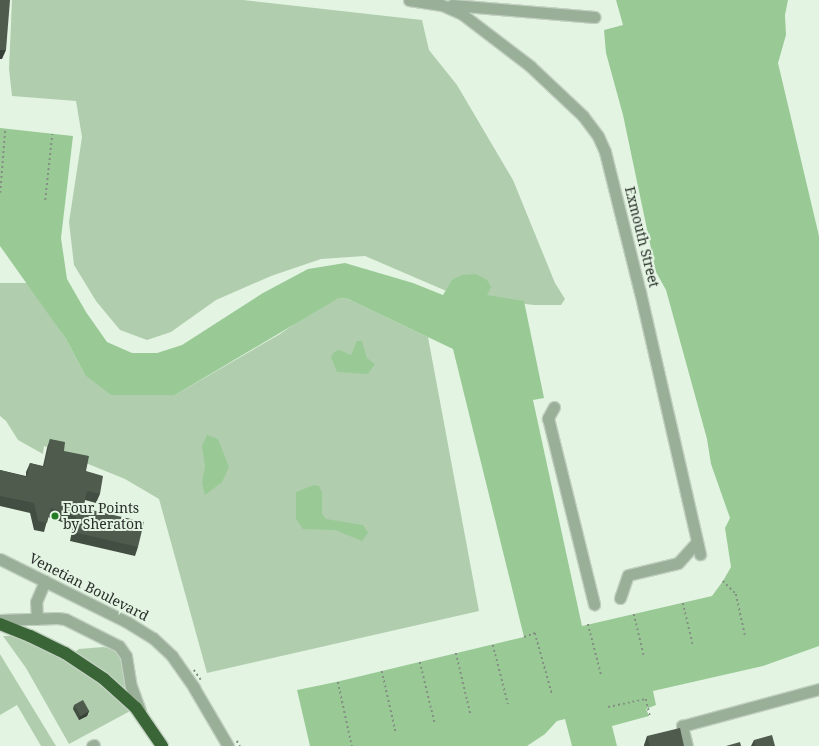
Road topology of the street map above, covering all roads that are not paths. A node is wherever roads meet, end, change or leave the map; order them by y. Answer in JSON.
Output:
{"nodes":[{"id":1,"x":409,"y":0,"type":"edge"},
{"id":2,"x":435,"y":4,"type":"junction"},
{"id":3,"x":594,"y":17,"type":"dead end"},
{"id":4,"x":554,"y":407,"type":"dead end"},
{"id":5,"x":697,"y":542,"type":"junction"},
{"id":6,"x":700,"y":554,"type":"dead end"},
{"id":7,"x":0,"y":559,"type":"edge"},
{"id":8,"x":45,"y":581,"type":"junction"},
{"id":9,"x":620,"y":598,"type":"dead end"},
{"id":10,"x":594,"y":604,"type":"dead end"},
{"id":11,"x":37,"y":619,"type":"junction"},
{"id":12,"x":0,"y":620,"type":"edge"},
{"id":13,"x":0,"y":624,"type":"edge"},
{"id":14,"x":819,"y":689,"type":"edge"},
{"id":15,"x":142,"y":715,"type":"junction"},
{"id":16,"x":162,"y":746,"type":"edge"},
{"id":17,"x":228,"y":746,"type":"edge"},
{"id":18,"x":687,"y":746,"type":"edge"}],
"edges":[{"from":1,"to":2,"type":"street","name":"Exmouth Street"},
{"from":2,"to":3,"type":"street","name":"Exmouth Street"},
{"from":2,"to":5,"type":"street","name":"Exmouth Street"},
{"from":4,"to":10,"type":"street"},
{"from":5,"to":6,"type":"street","name":"Exmouth Street"},
{"from":5,"to":9,"type":"street"},
{"from":7,"to":8,"type":"street","name":"Venetian Boulevard"},
{"from":8,"to":11,"type":"street"},
{"from":8,"to":17,"type":"street","name":"Venetian Boulevard"},
{"from":11,"to":12,"type":"street"},
{"from":11,"to":15,"type":"street"},
{"from":13,"to":15,"type":"highway"},
{"from":14,"to":18,"type":"street"},
{"from":15,"to":16,"type":"highway"}]}
